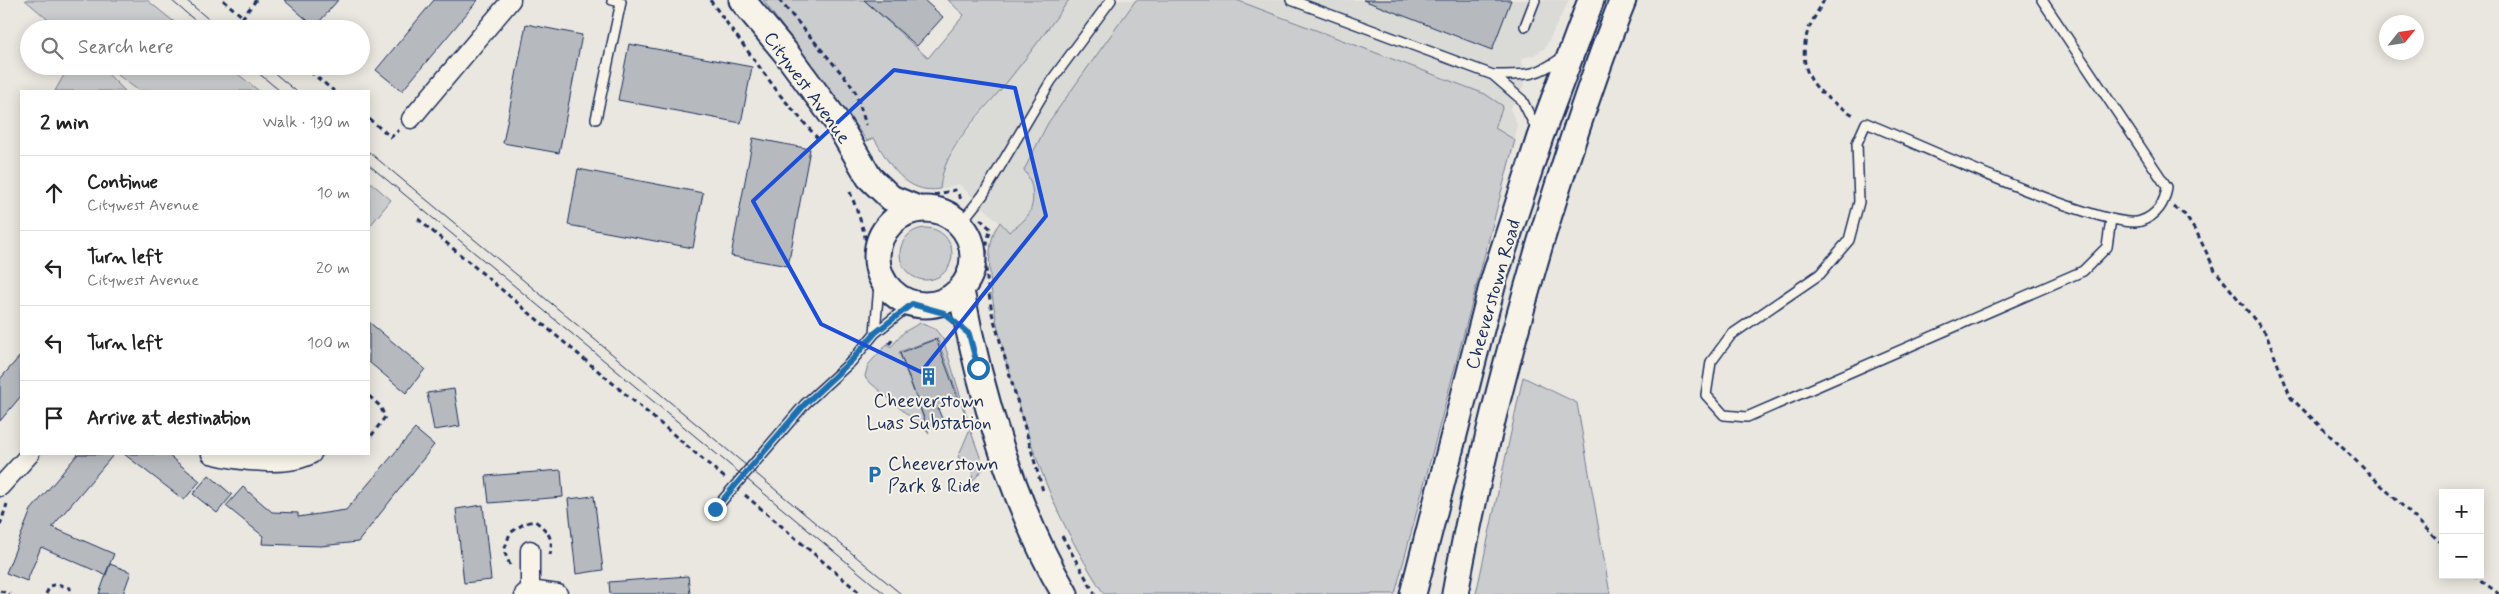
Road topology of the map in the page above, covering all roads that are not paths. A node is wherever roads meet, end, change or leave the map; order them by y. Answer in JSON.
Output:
{"nodes":[{"id":1,"x":511,"y":0,"type":"edge"},
{"id":2,"x":612,"y":0,"type":"edge"},
{"id":3,"x":742,"y":0,"type":"edge"},
{"id":4,"x":1111,"y":0,"type":"edge"},
{"id":5,"x":1291,"y":0,"type":"edge"},
{"id":6,"x":1535,"y":0,"type":"edge"},
{"id":7,"x":1591,"y":0,"type":"edge"},
{"id":8,"x":1623,"y":0,"type":"edge"},
{"id":9,"x":2042,"y":0,"type":"edge"},
{"id":10,"x":1525,"y":26,"type":"dead end"},
{"id":11,"x":1572,"y":50,"type":"junction"},
{"id":12,"x":1493,"y":75,"type":"junction"},
{"id":13,"x":411,"y":119,"type":"road end"},
{"id":14,"x":596,"y":120,"type":"dead end"},
{"id":15,"x":1540,"y":137,"type":"junction"},
{"id":16,"x":858,"y":180,"type":"junction"},
{"id":17,"x":924,"y":202,"type":"junction"},
{"id":18,"x":966,"y":218,"type":"junction"},
{"id":19,"x":2111,"y":219,"type":"junction"},
{"id":20,"x":884,"y":232,"type":"junction"},
{"id":21,"x":873,"y":270,"type":"junction"},
{"id":22,"x":961,"y":290,"type":"junction"},
{"id":23,"x":917,"y":305,"type":"junction"},
{"id":24,"x":875,"y":333,"type":"junction"},
{"id":25,"x":969,"y":334,"type":"junction"},
{"id":26,"x":29,"y":455,"type":"edge"},
{"id":27,"x":218,"y":455,"type":"edge"},
{"id":28,"x":310,"y":455,"type":"edge"},
{"id":29,"x":0,"y":487,"type":"edge"},
{"id":30,"x":715,"y":509,"type":"dead end"},
{"id":31,"x":530,"y":550,"type":"dead end"},
{"id":32,"x":527,"y":592,"type":"edge"},
{"id":33,"x":558,"y":594,"type":"edge"},
{"id":34,"x":1065,"y":594,"type":"edge"},
{"id":35,"x":1413,"y":594,"type":"edge"},
{"id":36,"x":1454,"y":594,"type":"edge"}],
"edges":[{"from":1,"to":13,"type":"street"},
{"from":2,"to":14,"type":"lane"},
{"from":3,"to":16,"type":"main road","name":"Citywest Avenue"},
{"from":4,"to":18,"type":"lane"},
{"from":5,"to":12,"type":"lane"},
{"from":6,"to":10,"type":"lane"},
{"from":7,"to":11,"type":"main road","name":"Cheeverstown Road"},
{"from":8,"to":36,"type":"main road","name":"Cheeverstown Road"},
{"from":9,"to":19,"type":"lane"},
{"from":11,"to":12,"type":"lane"},
{"from":11,"to":15,"type":"main road","name":"Cheeverstown Road"},
{"from":12,"to":15,"type":"lane"},
{"from":15,"to":35,"type":"main road","name":"Cheeverstown Road"},
{"from":16,"to":17,"type":"main road","name":"Citywest Avenue"},
{"from":16,"to":20,"type":"main road","name":"Citywest Avenue"},
{"from":17,"to":18,"type":"main road"},
{"from":17,"to":20,"type":"main road"},
{"from":18,"to":22,"type":"main road"},
{"from":19,"to":19,"type":"lane"},
{"from":20,"to":21,"type":"main road"},
{"from":21,"to":23,"type":"main road"},
{"from":21,"to":24,"type":"lane"},
{"from":22,"to":23,"type":"main road"},
{"from":22,"to":25,"type":"main road"},
{"from":23,"to":24,"type":"lane"},
{"from":23,"to":25,"type":"main road"},
{"from":24,"to":30,"type":"lane"},
{"from":25,"to":34,"type":"main road"},
{"from":26,"to":29,"type":"street"},
{"from":27,"to":28,"type":"street"},
{"from":31,"to":32,"type":"street"},
{"from":32,"to":33,"type":"street"}]}
